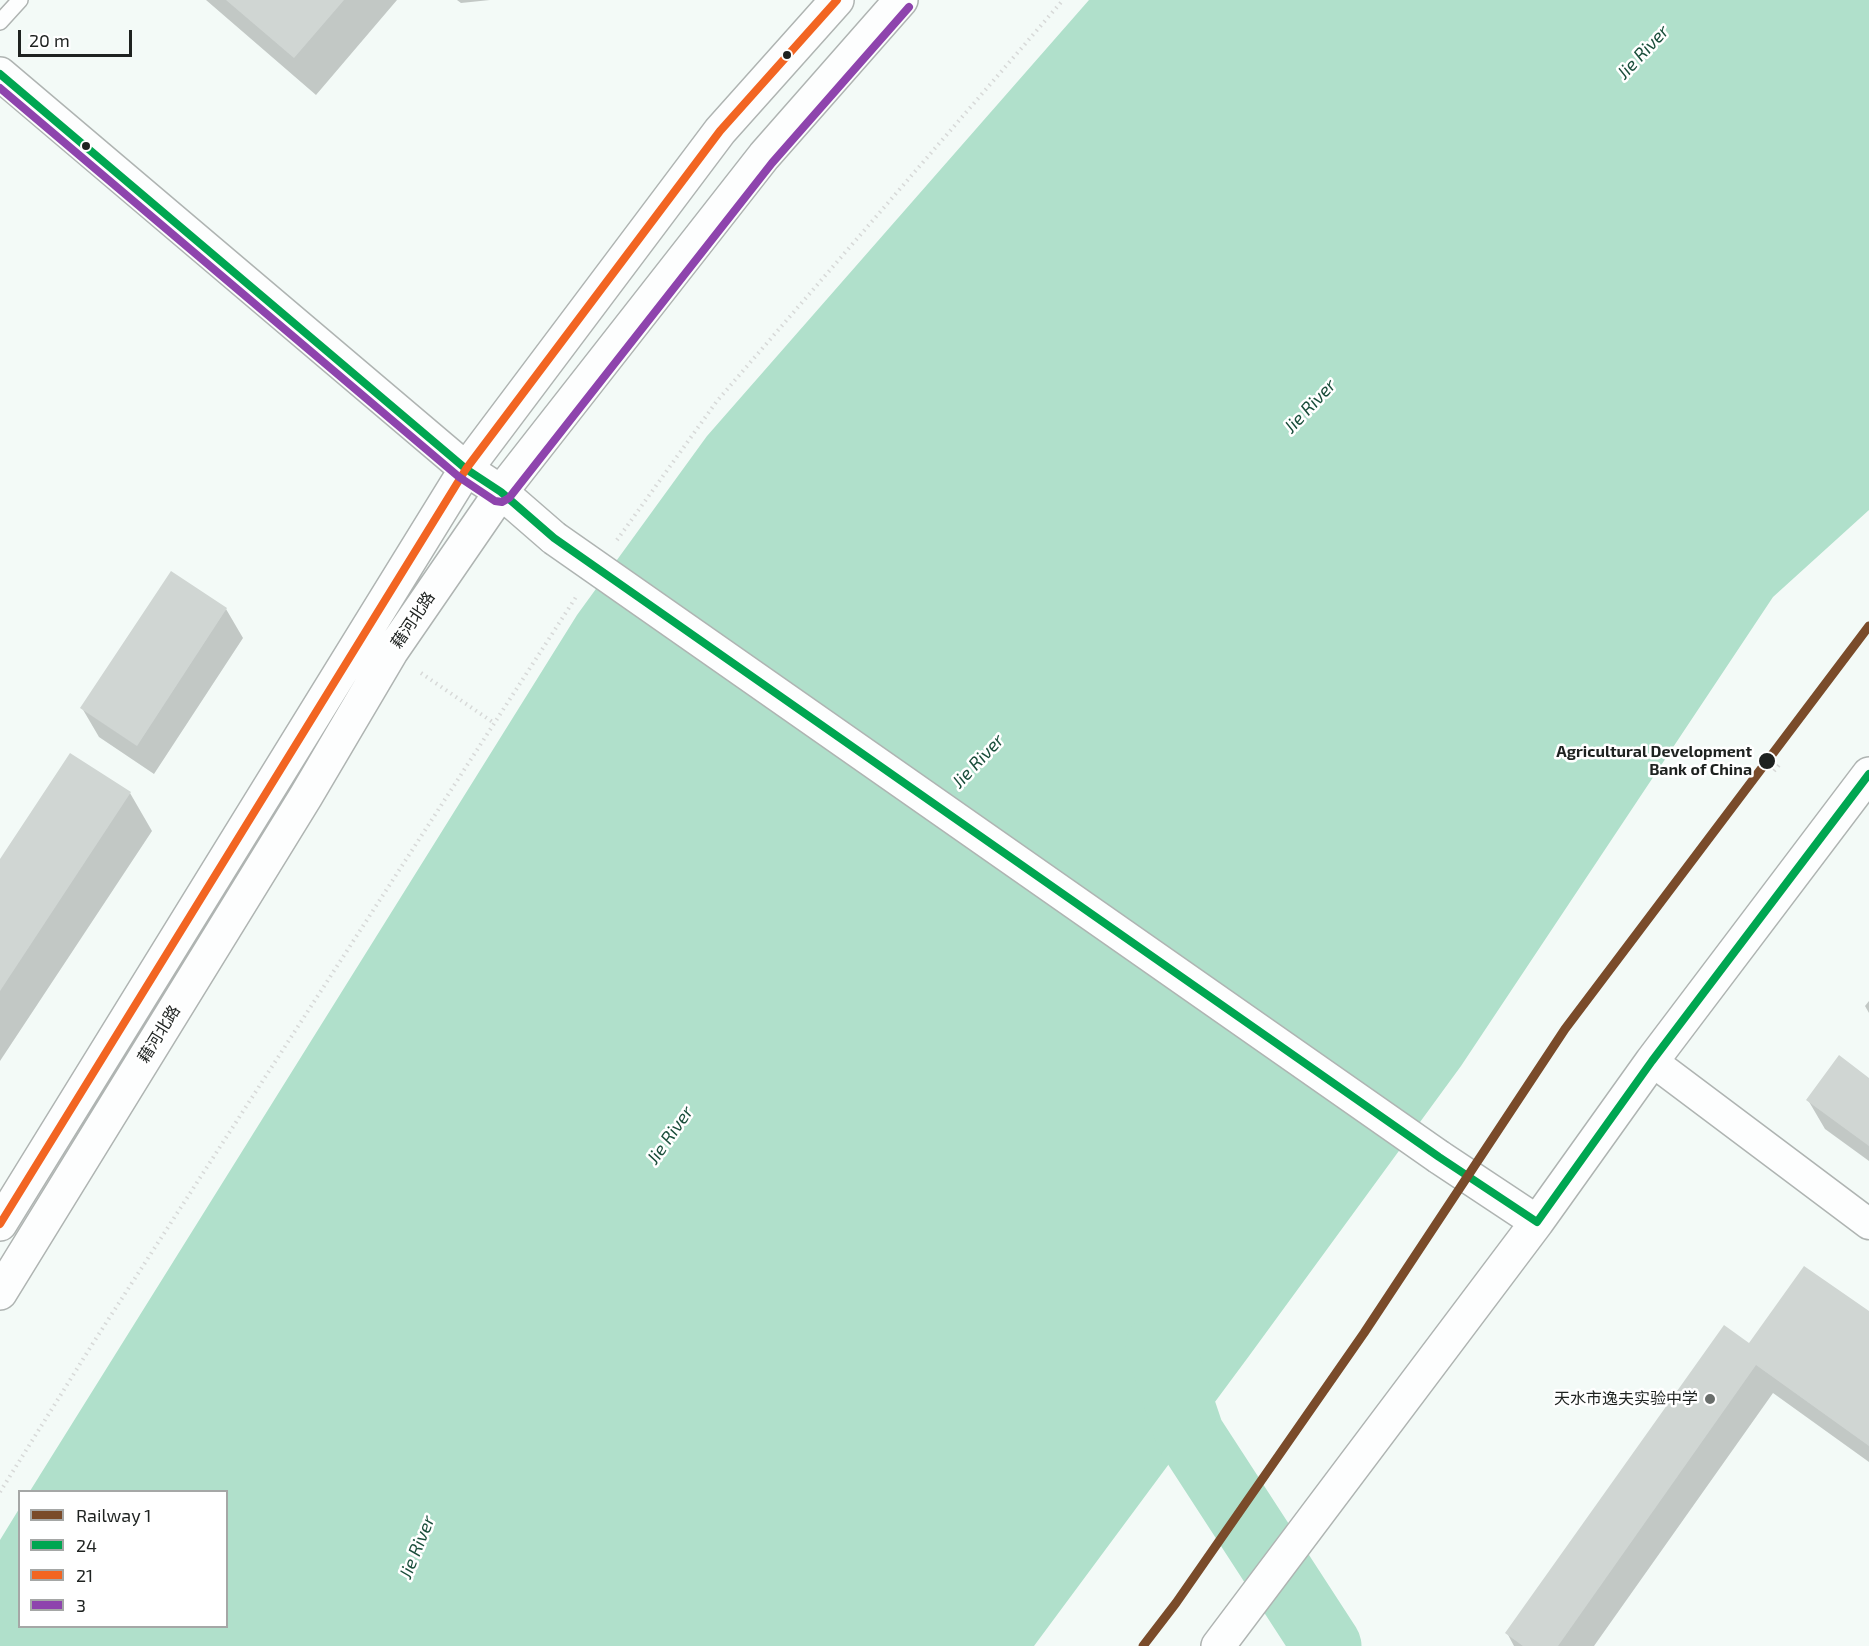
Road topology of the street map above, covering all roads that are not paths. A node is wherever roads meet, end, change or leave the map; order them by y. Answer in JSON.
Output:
{"nodes":[{"id":1,"x":20,"y":0,"type":"edge"},
{"id":2,"x":837,"y":0,"type":"edge"},
{"id":3,"x":902,"y":0,"type":"edge"},
{"id":4,"x":0,"y":22,"type":"edge"},
{"id":5,"x":0,"y":74,"type":"edge"},
{"id":6,"x":466,"y":469,"type":"junction"},
{"id":7,"x":501,"y":492,"type":"junction"},
{"id":8,"x":1869,"y":774,"type":"edge"},
{"id":9,"x":1652,"y":1061,"type":"junction"},
{"id":10,"x":1537,"y":1222,"type":"junction"},
{"id":11,"x":0,"y":1224,"type":"edge"},
{"id":12,"x":1869,"y":1224,"type":"edge"},
{"id":13,"x":0,"y":1293,"type":"edge"},
{"id":14,"x":1226,"y":1634,"type":"edge"}],
"edges":[{"from":1,"to":4,"type":"lane"},
{"from":2,"to":6,"type":"main road","name":"藉河北路"},
{"from":3,"to":7,"type":"main road","name":"藉河北路"},
{"from":5,"to":6,"type":"main road"},
{"from":6,"to":7,"type":"main road"},
{"from":6,"to":11,"type":"main road","name":"藉河北路"},
{"from":7,"to":10,"type":"main road","bridge":true},
{"from":7,"to":13,"type":"main road","name":"藉河北路"},
{"from":8,"to":9,"type":"main road"},
{"from":9,"to":10,"type":"main road"},
{"from":9,"to":12,"type":"street"},
{"from":10,"to":14,"type":"main road"}]}
